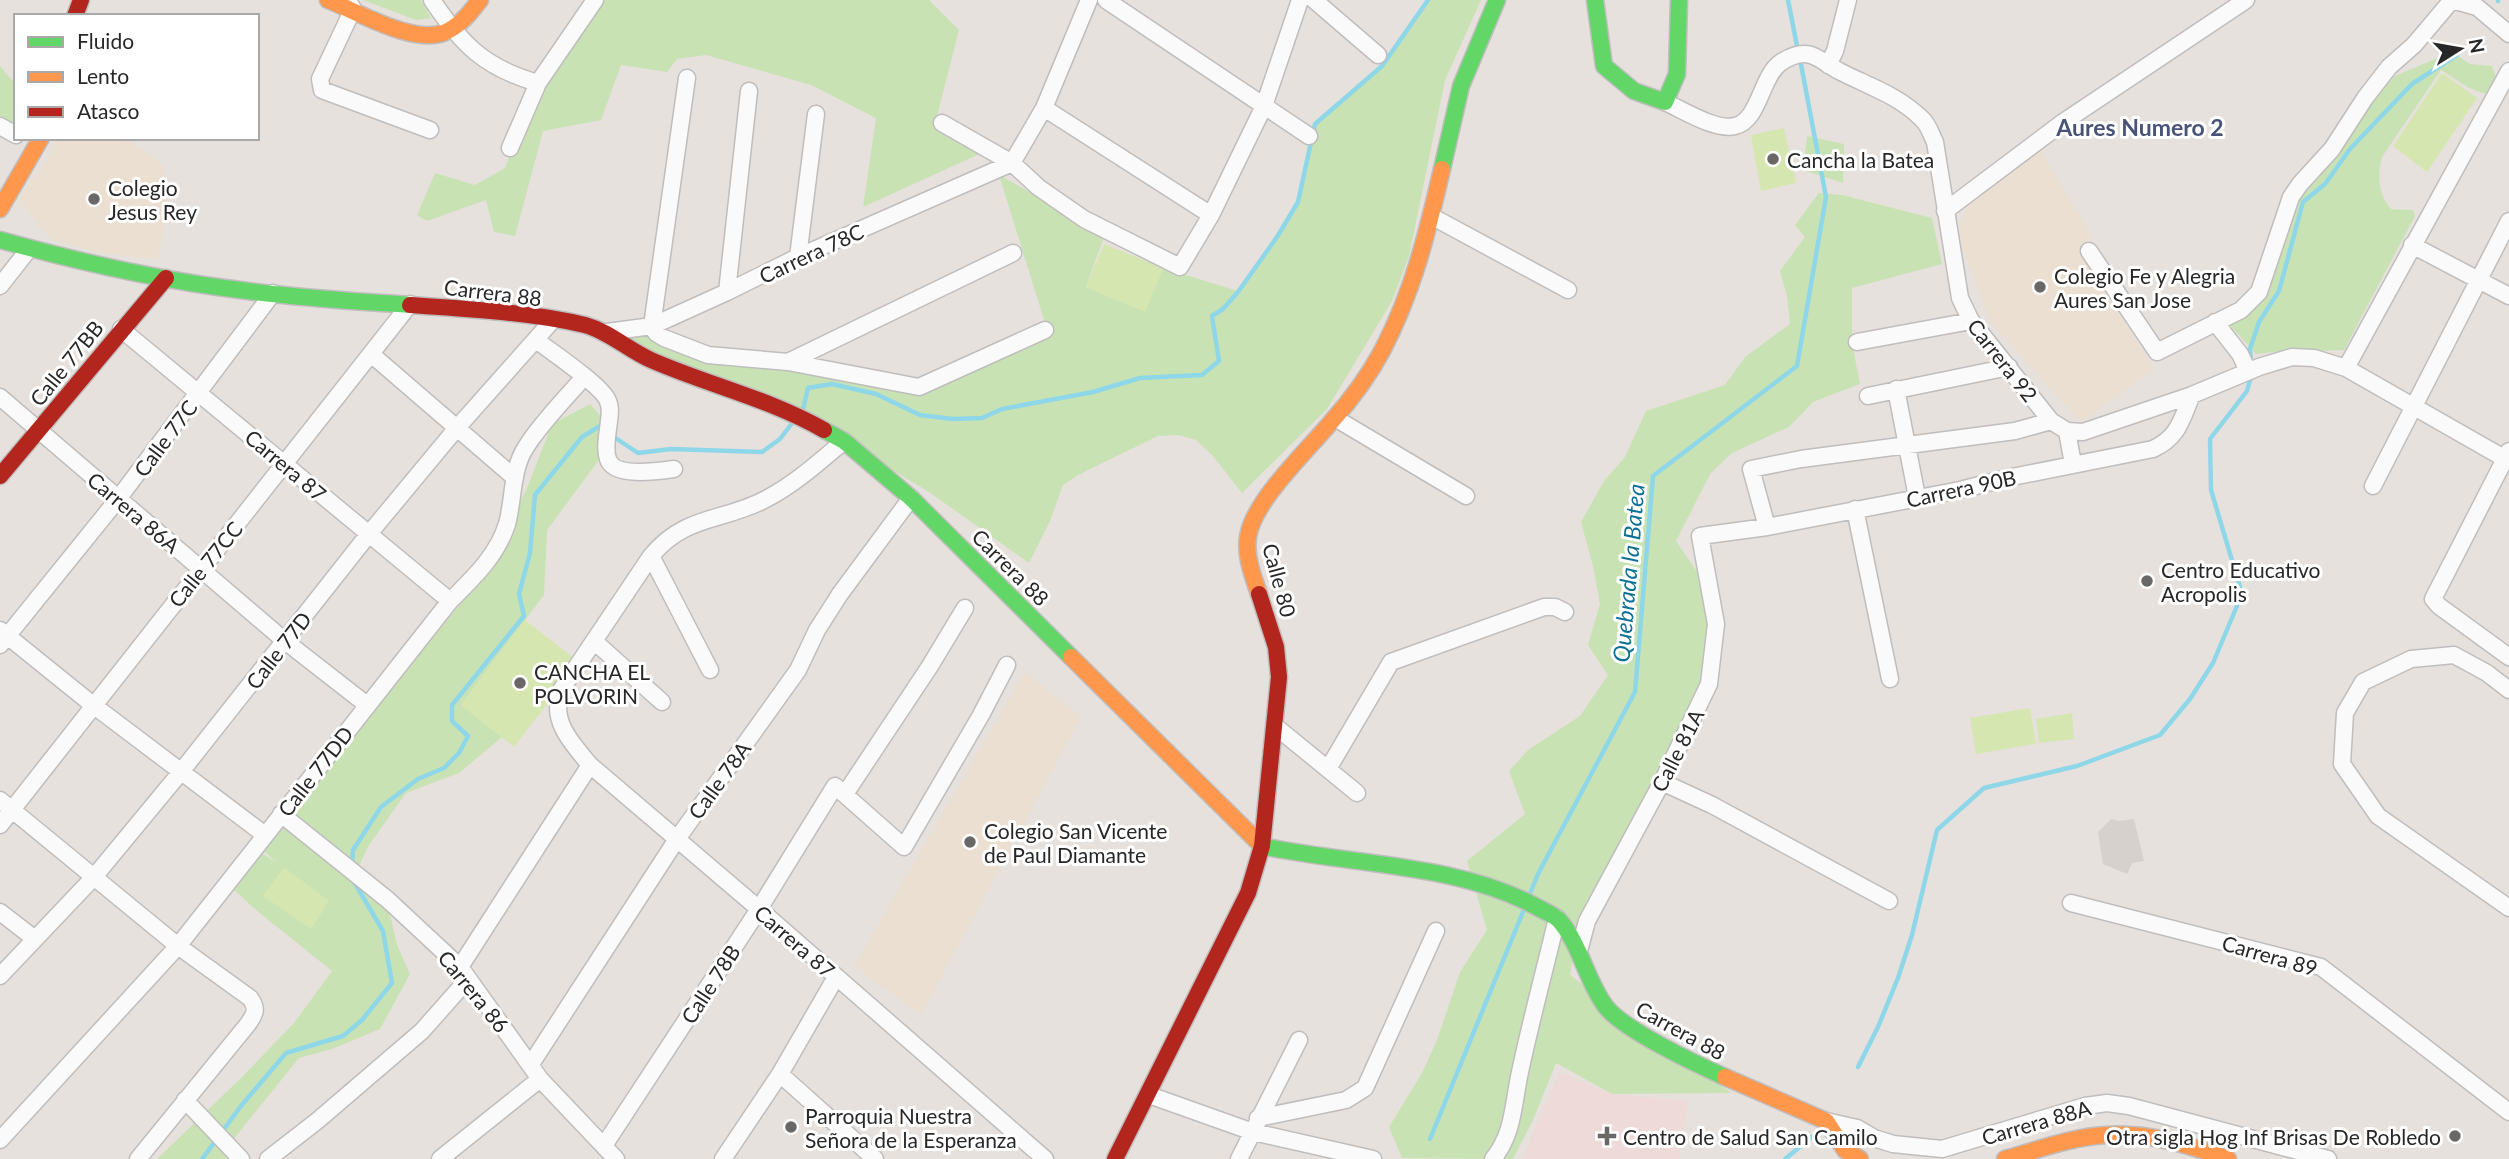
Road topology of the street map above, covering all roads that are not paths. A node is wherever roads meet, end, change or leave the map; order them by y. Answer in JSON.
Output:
{"nodes":[{"id":1,"x":328,"y":0,"type":"edge"},
{"id":2,"x":432,"y":0,"type":"edge"},
{"id":3,"x":480,"y":0,"type":"edge"},
{"id":4,"x":594,"y":0,"type":"edge"},
{"id":5,"x":1089,"y":0,"type":"edge"},
{"id":6,"x":1106,"y":0,"type":"edge"},
{"id":7,"x":1300,"y":0,"type":"edge"},
{"id":8,"x":1314,"y":0,"type":"edge"},
{"id":9,"x":1496,"y":0,"type":"edge"},
{"id":10,"x":1595,"y":0,"type":"edge"},
{"id":11,"x":1679,"y":0,"type":"edge"},
{"id":12,"x":1848,"y":0,"type":"edge"},
{"id":13,"x":2246,"y":0,"type":"edge"},
{"id":14,"x":2452,"y":0,"type":"edge"},
{"id":15,"x":350,"y":4,"type":"edge"},
{"id":16,"x":451,"y":29,"type":"junction"},
{"id":17,"x":2509,"y":34,"type":"edge"},
{"id":18,"x":1378,"y":55,"type":"dead end"},
{"id":19,"x":1828,"y":65,"type":"junction"},
{"id":20,"x":2509,"y":71,"type":"edge"},
{"id":21,"x":687,"y":78,"type":"dead end"},
{"id":22,"x":538,"y":83,"type":"junction"},
{"id":23,"x":749,"y":90,"type":"dead end"},
{"id":24,"x":1665,"y":102,"type":"junction"},
{"id":25,"x":1264,"y":106,"type":"junction"},
{"id":26,"x":1044,"y":108,"type":"junction"},
{"id":27,"x":816,"y":114,"type":"dead end"},
{"id":28,"x":942,"y":123,"type":"dead end"},
{"id":29,"x":430,"y":130,"type":"dead end"},
{"id":30,"x":1309,"y":136,"type":"dead end"},
{"id":31,"x":39,"y":143,"type":"edge"},
{"id":32,"x":510,"y":148,"type":"dead end"},
{"id":33,"x":1012,"y":163,"type":"junction"},
{"id":34,"x":0,"y":209,"type":"edge"},
{"id":35,"x":1945,"y":211,"type":"junction"},
{"id":36,"x":1211,"y":215,"type":"junction"},
{"id":37,"x":1431,"y":216,"type":"junction"},
{"id":38,"x":2509,"y":222,"type":"edge"},
{"id":39,"x":0,"y":240,"type":"edge"},
{"id":40,"x":2412,"y":244,"type":"junction"},
{"id":41,"x":29,"y":249,"type":"junction"},
{"id":42,"x":2088,"y":251,"type":"dead end"},
{"id":43,"x":1013,"y":253,"type":"dead end"},
{"id":44,"x":798,"y":257,"type":"junction"},
{"id":45,"x":166,"y":278,"type":"junction"},
{"id":46,"x":2479,"y":282,"type":"junction"},
{"id":47,"x":0,"y":286,"type":"edge"},
{"id":48,"x":1568,"y":290,"type":"dead end"},
{"id":49,"x":727,"y":292,"type":"junction"},
{"id":50,"x":273,"y":293,"type":"junction"},
{"id":51,"x":2509,"y":296,"type":"edge"},
{"id":52,"x":411,"y":304,"type":"junction"},
{"id":53,"x":552,"y":321,"type":"junction"},
{"id":54,"x":1971,"y":321,"type":"junction"},
{"id":55,"x":2215,"y":322,"type":"junction"},
{"id":56,"x":652,"y":326,"type":"junction"},
{"id":57,"x":121,"y":329,"type":"junction"},
{"id":58,"x":1045,"y":330,"type":"dead end"},
{"id":59,"x":607,"y":332,"type":"junction"},
{"id":60,"x":536,"y":340,"type":"junction"},
{"id":61,"x":1857,"y":342,"type":"dead end"},
{"id":62,"x":370,"y":354,"type":"junction"},
{"id":63,"x":788,"y":362,"type":"junction"},
{"id":64,"x":2009,"y":367,"type":"junction"},
{"id":65,"x":2346,"y":368,"type":"junction"},
{"id":66,"x":2254,"y":369,"type":"junction"},
{"id":67,"x":584,"y":377,"type":"junction"},
{"id":68,"x":1896,"y":389,"type":"junction"},
{"id":69,"x":200,"y":393,"type":"junction"},
{"id":70,"x":2192,"y":395,"type":"junction"},
{"id":71,"x":1868,"y":396,"type":"dead end"},
{"id":72,"x":0,"y":397,"type":"edge"},
{"id":73,"x":2416,"y":407,"type":"junction"},
{"id":74,"x":1335,"y":418,"type":"junction"},
{"id":75,"x":2051,"y":421,"type":"junction"},
{"id":76,"x":456,"y":429,"type":"junction"},
{"id":77,"x":38,"y":431,"type":"junction"},
{"id":78,"x":2067,"y":431,"type":"junction"},
{"id":79,"x":844,"y":441,"type":"junction"},
{"id":80,"x":1906,"y":445,"type":"junction"},
{"id":81,"x":2508,"y":457,"type":"edge"},
{"id":82,"x":286,"y":464,"type":"junction"},
{"id":83,"x":2073,"y":464,"type":"junction"},
{"id":84,"x":674,"y":469,"type":"dead end"},
{"id":85,"x":0,"y":476,"type":"edge"},
{"id":86,"x":515,"y":478,"type":"junction"},
{"id":87,"x":2373,"y":486,"type":"dead end"},
{"id":88,"x":1466,"y":496,"type":"dead end"},
{"id":89,"x":1917,"y":497,"type":"junction"},
{"id":90,"x":911,"y":498,"type":"junction"},
{"id":91,"x":118,"y":499,"type":"junction"},
{"id":92,"x":1855,"y":509,"type":"junction"},
{"id":93,"x":1767,"y":527,"type":"junction"},
{"id":94,"x":368,"y":534,"type":"junction"},
{"id":95,"x":1700,"y":536,"type":"joint"},
{"id":96,"x":650,"y":556,"type":"junction"},
{"id":97,"x":202,"y":569,"type":"junction"},
{"id":98,"x":450,"y":601,"type":"junction"},
{"id":99,"x":965,"y":608,"type":"dead end"},
{"id":100,"x":1565,"y":612,"type":"dead end"},
{"id":101,"x":2,"y":637,"type":"edge"},
{"id":102,"x":285,"y":641,"type":"junction"},
{"id":103,"x":594,"y":641,"type":"junction"},
{"id":104,"x":2509,"y":657,"type":"edge"},
{"id":105,"x":1007,"y":665,"type":"dead end"},
{"id":106,"x":710,"y":670,"type":"dead end"},
{"id":107,"x":1890,"y":679,"type":"dead end"},
{"id":108,"x":2509,"y":690,"type":"edge"},
{"id":109,"x":662,"y":702,"type":"dead end"},
{"id":110,"x":93,"y":705,"type":"junction"},
{"id":111,"x":367,"y":705,"type":"junction"},
{"id":112,"x":1276,"y":726,"type":"junction"},
{"id":113,"x":590,"y":765,"type":"junction"},
{"id":114,"x":1328,"y":769,"type":"junction"},
{"id":115,"x":180,"y":773,"type":"junction"},
{"id":116,"x":1662,"y":782,"type":"junction"},
{"id":117,"x":840,"y":790,"type":"junction"},
{"id":118,"x":1357,"y":793,"type":"dead end"},
{"id":119,"x":6,"y":805,"type":"edge"},
{"id":120,"x":281,"y":814,"type":"junction"},
{"id":121,"x":0,"y":825,"type":"edge"},
{"id":122,"x":265,"y":835,"type":"junction"},
{"id":123,"x":677,"y":839,"type":"junction"},
{"id":124,"x":1262,"y":846,"type":"junction"},
{"id":125,"x":94,"y":877,"type":"junction"},
{"id":126,"x":1889,"y":901,"type":"dead end"},
{"id":127,"x":2071,"y":903,"type":"dead end"},
{"id":128,"x":2509,"y":908,"type":"edge"},
{"id":129,"x":759,"y":909,"type":"junction"},
{"id":130,"x":0,"y":912,"type":"edge"},
{"id":131,"x":1557,"y":918,"type":"junction"},
{"id":132,"x":1436,"y":931,"type":"dead end"},
{"id":133,"x":35,"y":939,"type":"junction"},
{"id":134,"x":178,"y":946,"type":"junction"},
{"id":135,"x":1579,"y":951,"type":"junction"},
{"id":136,"x":464,"y":973,"type":"junction"},
{"id":137,"x":0,"y":976,"type":"edge"},
{"id":138,"x":836,"y":977,"type":"junction"},
{"id":139,"x":1299,"y":1040,"type":"dead end"},
{"id":140,"x":531,"y":1064,"type":"junction"},
{"id":141,"x":780,"y":1074,"type":"junction"},
{"id":142,"x":540,"y":1079,"type":"junction"},
{"id":143,"x":1149,"y":1095,"type":"junction"},
{"id":144,"x":192,"y":1099,"type":"junction"},
{"id":145,"x":2509,"y":1112,"type":"edge"},
{"id":146,"x":1826,"y":1121,"type":"junction"},
{"id":147,"x":1256,"y":1125,"type":"junction"},
{"id":148,"x":0,"y":1140,"type":"edge"},
{"id":149,"x":854,"y":1152,"type":"edge"},
{"id":150,"x":610,"y":1154,"type":"edge"},
{"id":151,"x":1847,"y":1156,"type":"edge"},
{"id":152,"x":1364,"y":1158,"type":"edge"},
{"id":153,"x":138,"y":1159,"type":"edge"},
{"id":154,"x":241,"y":1159,"type":"edge"},
{"id":155,"x":268,"y":1159,"type":"edge"},
{"id":156,"x":440,"y":1159,"type":"edge"},
{"id":157,"x":723,"y":1159,"type":"edge"},
{"id":158,"x":875,"y":1159,"type":"edge"},
{"id":159,"x":1045,"y":1159,"type":"edge"},
{"id":160,"x":1115,"y":1159,"type":"edge"},
{"id":161,"x":1239,"y":1159,"type":"edge"},
{"id":162,"x":1493,"y":1159,"type":"edge"},
{"id":163,"x":2005,"y":1159,"type":"edge"},
{"id":164,"x":2228,"y":1159,"type":"edge"},
{"id":165,"x":2328,"y":1159,"type":"edge"}],
"edges":[{"from":1,"to":15,"type":"street"},
{"from":2,"to":16,"type":"street"},
{"from":3,"to":16,"type":"street"},
{"from":4,"to":22,"type":"street"},
{"from":5,"to":26,"type":"street"},
{"from":6,"to":25,"type":"street"},
{"from":7,"to":25,"type":"street"},
{"from":8,"to":18,"type":"street"},
{"from":9,"to":37,"type":"street","name":"Calle 80"},
{"from":10,"to":24,"type":"street"},
{"from":11,"to":24,"type":"street"},
{"from":12,"to":19,"type":"street"},
{"from":13,"to":35,"type":"street"},
{"from":14,"to":17,"type":"street"},
{"from":14,"to":55,"type":"street"},
{"from":15,"to":16,"type":"street"},
{"from":15,"to":29,"type":"street"},
{"from":16,"to":22,"type":"street"},
{"from":19,"to":24,"type":"street","name":"Carrera 92"},
{"from":19,"to":35,"type":"street","name":"Carrera 92"},
{"from":20,"to":40,"type":"street"},
{"from":21,"to":56,"type":"street"},
{"from":22,"to":32,"type":"street"},
{"from":23,"to":49,"type":"street"},
{"from":25,"to":30,"type":"street"},
{"from":25,"to":36,"type":"street"},
{"from":26,"to":33,"type":"street"},
{"from":26,"to":36,"type":"street"},
{"from":27,"to":44,"type":"street"},
{"from":28,"to":33,"type":"street"},
{"from":31,"to":34,"type":"street"},
{"from":33,"to":36,"type":"street"},
{"from":33,"to":44,"type":"street","name":"Carrera 78C"},
{"from":35,"to":54,"type":"street","name":"Carrera 92"},
{"from":37,"to":48,"type":"street"},
{"from":37,"to":74,"type":"street","name":"Calle 80"},
{"from":38,"to":46,"type":"street"},
{"from":39,"to":41,"type":"street","name":"Carrera 88"},
{"from":40,"to":46,"type":"street"},
{"from":40,"to":65,"type":"street"},
{"from":41,"to":45,"type":"street","name":"Carrera 88"},
{"from":41,"to":47,"type":"street"},
{"from":42,"to":55,"type":"street"},
{"from":43,"to":63,"type":"street"},
{"from":44,"to":49,"type":"street","name":"Carrera 78C"},
{"from":45,"to":50,"type":"street","name":"Carrera 88"},
{"from":45,"to":57,"type":"street","name":"Calle 77BB"},
{"from":46,"to":51,"type":"street"},
{"from":46,"to":73,"type":"street"},
{"from":49,"to":56,"type":"street","name":"Carrera 78C"},
{"from":50,"to":52,"type":"street","name":"Carrera 88"},
{"from":50,"to":69,"type":"street","name":"Calle 77C"},
{"from":52,"to":53,"type":"street","name":"Carrera 88"},
{"from":52,"to":62,"type":"street","name":"Calle 77CC"},
{"from":53,"to":59,"type":"street","name":"Carrera 88"},
{"from":53,"to":60,"type":"street","name":"Calle 77D"},
{"from":54,"to":61,"type":"street"},
{"from":54,"to":64,"type":"street","name":"Carrera 92"},
{"from":55,"to":66,"type":"street"},
{"from":56,"to":59,"type":"street","name":"Carrera 78C"},
{"from":56,"to":63,"type":"street"},
{"from":57,"to":69,"type":"street","name":"Carrera 87"},
{"from":57,"to":77,"type":"street","name":"Calle 77BB"},
{"from":58,"to":63,"type":"street"},
{"from":59,"to":79,"type":"street","name":"Carrera 88"},
{"from":60,"to":67,"type":"street"},
{"from":60,"to":76,"type":"street","name":"Calle 77D"},
{"from":62,"to":76,"type":"street"},
{"from":62,"to":82,"type":"street","name":"Calle 77CC"},
{"from":64,"to":68,"type":"street"},
{"from":64,"to":75,"type":"street","name":"Carrera 92"},
{"from":65,"to":66,"type":"street"},
{"from":65,"to":73,"type":"street"},
{"from":66,"to":70,"type":"street"},
{"from":67,"to":84,"type":"street"},
{"from":67,"to":86,"type":"street","name":"Calle 77DD"},
{"from":68,"to":71,"type":"street"},
{"from":68,"to":80,"type":"street"},
{"from":69,"to":82,"type":"street","name":"Carrera 87"},
{"from":69,"to":91,"type":"street","name":"Calle 77C"},
{"from":70,"to":78,"type":"street"},
{"from":70,"to":83,"type":"street","name":"Carrera 90B"},
{"from":72,"to":77,"type":"street","name":"Carrera 86A"},
{"from":73,"to":81,"type":"street"},
{"from":73,"to":87,"type":"street"},
{"from":74,"to":88,"type":"street"},
{"from":74,"to":112,"type":"street","name":"Calle 80"},
{"from":75,"to":78,"type":"street","name":"Carrera 92"},
{"from":75,"to":80,"type":"street"},
{"from":76,"to":86,"type":"street"},
{"from":76,"to":94,"type":"street","name":"Calle 77D"},
{"from":77,"to":85,"type":"street","name":"Calle 77BB"},
{"from":77,"to":91,"type":"street","name":"Carrera 86A"},
{"from":78,"to":83,"type":"street"},
{"from":79,"to":90,"type":"street","name":"Carrera 88"},
{"from":79,"to":96,"type":"street"},
{"from":80,"to":89,"type":"street"},
{"from":80,"to":93,"type":"street"},
{"from":81,"to":104,"type":"street"},
{"from":82,"to":94,"type":"street","name":"Carrera 87"},
{"from":82,"to":97,"type":"street","name":"Calle 77CC"},
{"from":83,"to":89,"type":"street","name":"Carrera 90B"},
{"from":86,"to":98,"type":"street","name":"Calle 77DD"},
{"from":89,"to":92,"type":"street","name":"Carrera 90B"},
{"from":90,"to":123,"type":"street","name":"Calle 78A"},
{"from":90,"to":124,"type":"street","name":"Carrera 88"},
{"from":91,"to":97,"type":"street","name":"Carrera 86A"},
{"from":91,"to":101,"type":"street","name":"Calle 77C"},
{"from":92,"to":93,"type":"street","name":"Carrera 90B"},
{"from":92,"to":107,"type":"street"},
{"from":93,"to":95,"type":"street","name":"Carrera 90B"},
{"from":94,"to":98,"type":"street","name":"Carrera 87"},
{"from":94,"to":102,"type":"street","name":"Calle 77D"},
{"from":95,"to":116,"type":"street","name":"Calle 81A"},
{"from":96,"to":103,"type":"street"},
{"from":96,"to":106,"type":"street"},
{"from":97,"to":102,"type":"street","name":"Carrera 86A"},
{"from":97,"to":110,"type":"street","name":"Calle 77CC"},
{"from":98,"to":111,"type":"street","name":"Calle 77DD"},
{"from":99,"to":117,"type":"street","name":"Calle 78B"},
{"from":100,"to":114,"type":"street"},
{"from":101,"to":110,"type":"street"},
{"from":102,"to":111,"type":"street","name":"Carrera 86A"},
{"from":102,"to":115,"type":"street","name":"Calle 77D"},
{"from":103,"to":109,"type":"street"},
{"from":103,"to":113,"type":"street","name":"Carrera 87"},
{"from":105,"to":117,"type":"street"},
{"from":108,"to":128,"type":"street"},
{"from":110,"to":115,"type":"street"},
{"from":110,"to":119,"type":"street","name":"Calle 77CC"},
{"from":111,"to":120,"type":"street","name":"Calle 77DD"},
{"from":112,"to":114,"type":"street"},
{"from":112,"to":124,"type":"street","name":"Calle 80"},
{"from":113,"to":123,"type":"street","name":"Carrera 87"},
{"from":113,"to":136,"type":"street"},
{"from":114,"to":118,"type":"street"},
{"from":115,"to":122,"type":"street"},
{"from":115,"to":125,"type":"street","name":"Calle 77D"},
{"from":116,"to":126,"type":"street"},
{"from":116,"to":135,"type":"street","name":"Calle 81A"},
{"from":117,"to":129,"type":"street","name":"Calle 78B"},
{"from":119,"to":121,"type":"street","name":"Calle 77CC"},
{"from":119,"to":125,"type":"street"},
{"from":120,"to":122,"type":"street","name":"Calle 77DD"},
{"from":120,"to":136,"type":"street","name":"Carrera 86"},
{"from":122,"to":134,"type":"street","name":"Calle 77DD"},
{"from":123,"to":129,"type":"street","name":"Carrera 87"},
{"from":123,"to":140,"type":"street","name":"Calle 78A"},
{"from":124,"to":131,"type":"street","name":"Carrera 88"},
{"from":124,"to":143,"type":"street","name":"Calle 80"},
{"from":125,"to":133,"type":"street","name":"Calle 77D"},
{"from":125,"to":134,"type":"street"},
{"from":127,"to":145,"type":"street","name":"Carrera 89"},
{"from":129,"to":138,"type":"street","name":"Carrera 87"},
{"from":129,"to":150,"type":"street","name":"Calle 78B"},
{"from":130,"to":133,"type":"street"},
{"from":131,"to":135,"type":"street","name":"Carrera 88"},
{"from":131,"to":162,"type":"street"},
{"from":132,"to":147,"type":"street"},
{"from":133,"to":137,"type":"street","name":"Calle 77D"},
{"from":134,"to":144,"type":"street"},
{"from":134,"to":148,"type":"street","name":"Calle 77DD"},
{"from":135,"to":146,"type":"street","name":"Carrera 88"},
{"from":136,"to":140,"type":"street","name":"Carrera 86"},
{"from":136,"to":155,"type":"street"},
{"from":138,"to":141,"type":"street"},
{"from":138,"to":159,"type":"street","name":"Carrera 87"},
{"from":139,"to":147,"type":"street"},
{"from":140,"to":142,"type":"street","name":"Carrera 86"},
{"from":141,"to":149,"type":"street"},
{"from":141,"to":157,"type":"street"},
{"from":142,"to":150,"type":"street","name":"Carrera 86"},
{"from":142,"to":156,"type":"street"},
{"from":143,"to":147,"type":"street"},
{"from":143,"to":160,"type":"street","name":"Calle 80"},
{"from":144,"to":153,"type":"street"},
{"from":144,"to":154,"type":"street"},
{"from":146,"to":151,"type":"street"},
{"from":146,"to":165,"type":"street","name":"Carrera 88A"},
{"from":147,"to":152,"type":"street"},
{"from":147,"to":161,"type":"street"},
{"from":149,"to":158,"type":"street"},
{"from":163,"to":164,"type":"street"}]}
